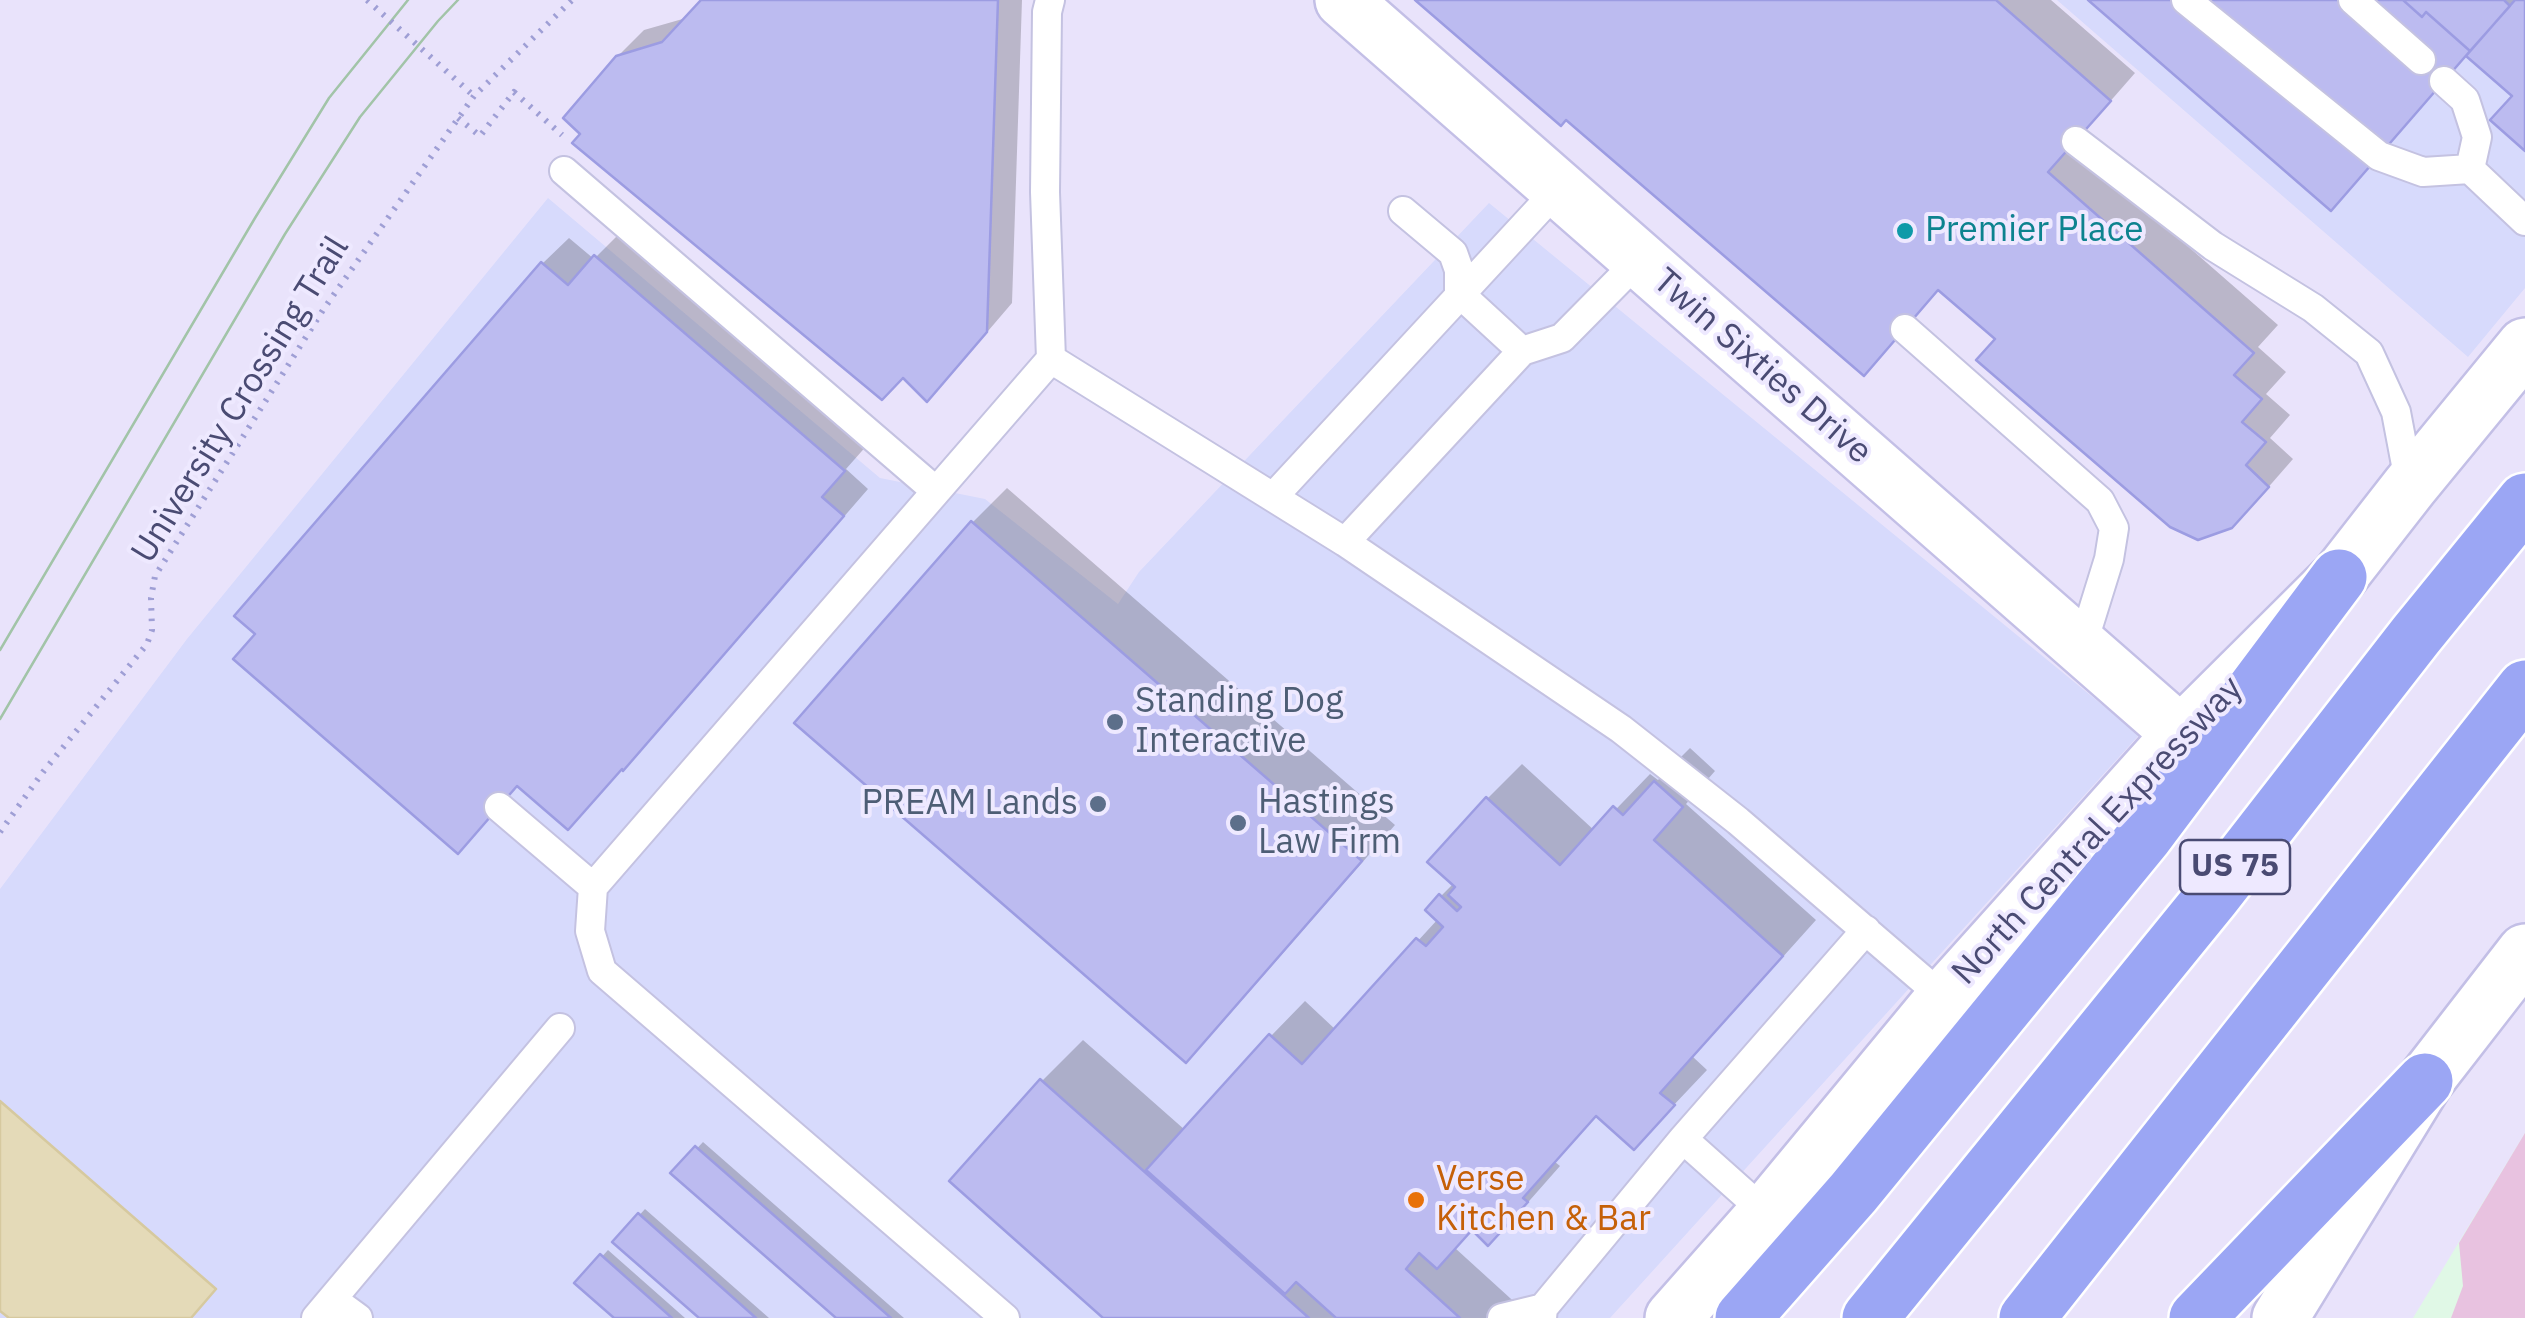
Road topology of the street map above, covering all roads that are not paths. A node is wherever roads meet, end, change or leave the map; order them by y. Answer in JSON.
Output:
{"nodes":[{"id":1,"x":1050,"y":0,"type":"edge"},
{"id":2,"x":1343,"y":0,"type":"edge"},
{"id":3,"x":2186,"y":0,"type":"edge"},
{"id":4,"x":2353,"y":0,"type":"edge"},
{"id":5,"x":2421,"y":60,"type":"dead end"},
{"id":6,"x":2444,"y":81,"type":"dead end"},
{"id":7,"x":2076,"y":141,"type":"dead end"},
{"id":8,"x":2470,"y":169,"type":"junction"},
{"id":9,"x":564,"y":171,"type":"dead end"},
{"id":10,"x":1559,"y":188,"type":"junction"},
{"id":11,"x":1403,"y":211,"type":"dead end"},
{"id":12,"x":2525,"y":220,"type":"edge"},
{"id":13,"x":1640,"y":259,"type":"junction"},
{"id":14,"x":1459,"y":293,"type":"junction"},
{"id":15,"x":1905,"y":329,"type":"dead end"},
{"id":16,"x":2525,"y":346,"type":"edge"},
{"id":17,"x":1522,"y":351,"type":"junction"},
{"id":18,"x":1051,"y":360,"type":"junction"},
{"id":19,"x":2410,"y":486,"type":"junction"},
{"id":20,"x":936,"y":492,"type":"junction"},
{"id":21,"x":1274,"y":496,"type":"junction"},
{"id":22,"x":2525,"y":501,"type":"edge"},
{"id":23,"x":1346,"y":542,"type":"junction"},
{"id":24,"x":2339,"y":577,"type":"junction"},
{"id":25,"x":2082,"y":646,"type":"junction"},
{"id":26,"x":2525,"y":688,"type":"edge"},
{"id":27,"x":2181,"y":734,"type":"junction"},
{"id":28,"x":500,"y":806,"type":"dead end"},
{"id":29,"x":593,"y":887,"type":"junction"},
{"id":30,"x":1866,"y":930,"type":"junction"},
{"id":31,"x":2525,"y":952,"type":"edge"},
{"id":32,"x":1944,"y":998,"type":"junction"},
{"id":33,"x":560,"y":1028,"type":"dead end"},
{"id":34,"x":2425,"y":1081,"type":"junction"},
{"id":35,"x":1683,"y":1139,"type":"junction"},
{"id":36,"x":1766,"y":1213,"type":"junction"},
{"id":37,"x":324,"y":1309,"type":"edge"},
{"id":38,"x":1542,"y":1313,"type":"edge"},
{"id":39,"x":358,"y":1318,"type":"edge"},
{"id":40,"x":1004,"y":1318,"type":"edge"},
{"id":41,"x":1502,"y":1318,"type":"edge"},
{"id":42,"x":1673,"y":1318,"type":"edge"},
{"id":43,"x":1743,"y":1318,"type":"edge"},
{"id":44,"x":1870,"y":1318,"type":"edge"},
{"id":45,"x":2027,"y":1318,"type":"edge"},
{"id":46,"x":2197,"y":1318,"type":"edge"},
{"id":47,"x":2280,"y":1318,"type":"edge"}],
"edges":[{"from":1,"to":18,"type":"lane"},
{"from":2,"to":10,"type":"main road","name":"Twin Sixties Drive"},
{"from":3,"to":8,"type":"lane"},
{"from":4,"to":5,"type":"lane"},
{"from":6,"to":8,"type":"lane"},
{"from":7,"to":19,"type":"lane"},
{"from":8,"to":12,"type":"lane"},
{"from":9,"to":20,"type":"lane"},
{"from":10,"to":13,"type":"main road","name":"Twin Sixties Drive"},
{"from":10,"to":14,"type":"lane"},
{"from":11,"to":14,"type":"lane"},
{"from":13,"to":17,"type":"lane"},
{"from":13,"to":25,"type":"main road","name":"Twin Sixties Drive"},
{"from":14,"to":17,"type":"lane"},
{"from":14,"to":21,"type":"lane"},
{"from":15,"to":25,"type":"lane"},
{"from":16,"to":19,"type":"main road","name":"North Central Expressway"},
{"from":17,"to":23,"type":"lane"},
{"from":18,"to":20,"type":"lane"},
{"from":18,"to":21,"type":"lane"},
{"from":19,"to":24,"type":"main road","name":"North Central Expressway"},
{"from":20,"to":29,"type":"lane"},
{"from":21,"to":23,"type":"lane"},
{"from":22,"to":44,"type":"highway","number":"US 75"},
{"from":23,"to":30,"type":"lane"},
{"from":24,"to":27,"type":"main road","name":"North Central Expressway"},
{"from":24,"to":43,"type":"highway"},
{"from":25,"to":27,"type":"main road","name":"Twin Sixties Drive"},
{"from":26,"to":45,"type":"highway"},
{"from":27,"to":32,"type":"main road","name":"North Central Expressway"},
{"from":28,"to":29,"type":"lane"},
{"from":29,"to":40,"type":"lane"},
{"from":30,"to":32,"type":"lane"},
{"from":30,"to":35,"type":"lane"},
{"from":31,"to":34,"type":"main road"},
{"from":32,"to":36,"type":"main road","name":"North Central Expressway"},
{"from":33,"to":37,"type":"lane"},
{"from":34,"to":46,"type":"highway"},
{"from":34,"to":47,"type":"main road"},
{"from":35,"to":36,"type":"lane"},
{"from":35,"to":38,"type":"lane"},
{"from":36,"to":42,"type":"main road","name":"North Central Expressway"},
{"from":37,"to":39,"type":"lane"},
{"from":38,"to":41,"type":"lane"}]}
